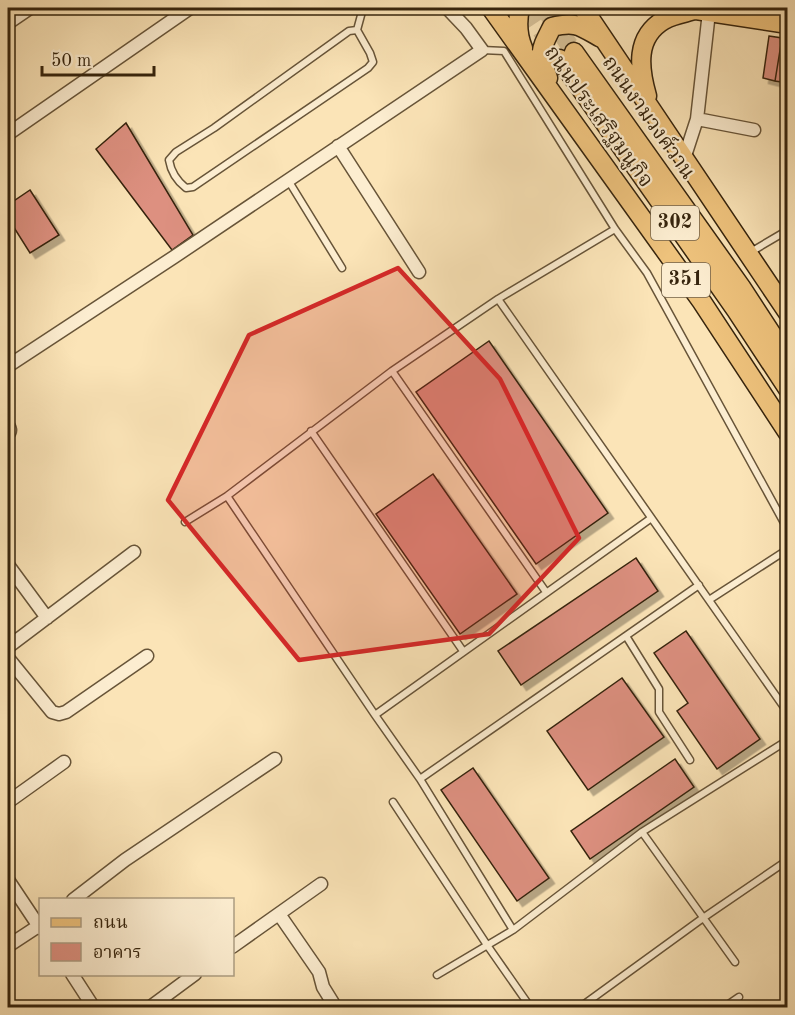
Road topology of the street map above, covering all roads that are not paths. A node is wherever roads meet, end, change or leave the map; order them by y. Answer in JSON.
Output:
{"nodes":[{"id":1,"x":30,"y":8,"type":"edge"},
{"id":2,"x":190,"y":8,"type":"edge"},
{"id":3,"x":363,"y":8,"type":"edge"},
{"id":4,"x":447,"y":8,"type":"edge"},
{"id":5,"x":491,"y":8,"type":"edge"},
{"id":6,"x":500,"y":8,"type":"edge"},
{"id":7,"x":520,"y":8,"type":"edge"},
{"id":8,"x":583,"y":8,"type":"edge"},
{"id":9,"x":694,"y":9,"type":"edge"},
{"id":10,"x":757,"y":9,"type":"edge"},
{"id":11,"x":788,"y":14,"type":"edge"},
{"id":12,"x":8,"y":22,"type":"edge"},
{"id":13,"x":788,"y":24,"type":"edge"},
{"id":14,"x":357,"y":30,"type":"junction"},
{"id":15,"x":508,"y":31,"type":"junction"},
{"id":16,"x":605,"y":41,"type":"junction"},
{"id":17,"x":482,"y":50,"type":"junction"},
{"id":18,"x":526,"y":56,"type":"junction"},
{"id":19,"x":554,"y":94,"type":"junction"},
{"id":20,"x":652,"y":112,"type":"junction"},
{"id":21,"x":697,"y":119,"type":"junction"},
{"id":22,"x":754,"y":130,"type":"dead end"},
{"id":23,"x":8,"y":134,"type":"edge"},
{"id":24,"x":338,"y":146,"type":"junction"},
{"id":25,"x":684,"y":159,"type":"junction"},
{"id":26,"x":288,"y":180,"type":"junction"},
{"id":27,"x":615,"y":229,"type":"junction"},
{"id":28,"x":788,"y":230,"type":"edge"},
{"id":29,"x":748,"y":253,"type":"junction"},
{"id":30,"x":342,"y":268,"type":"dead end"},
{"id":31,"x":419,"y":272,"type":"dead end"},
{"id":32,"x":498,"y":298,"type":"junction"},
{"id":33,"x":788,"y":313,"type":"edge"},
{"id":34,"x":788,"y":359,"type":"edge"},
{"id":35,"x":8,"y":366,"type":"edge"},
{"id":36,"x":392,"y":371,"type":"junction"},
{"id":37,"x":788,"y":389,"type":"edge"},
{"id":38,"x":8,"y":419,"type":"edge"},
{"id":39,"x":311,"y":431,"type":"junction"},
{"id":40,"x":788,"y":433,"type":"edge"},
{"id":41,"x":8,"y":439,"type":"edge"},
{"id":42,"x":227,"y":496,"type":"junction"},
{"id":43,"x":650,"y":519,"type":"junction"},
{"id":44,"x":185,"y":522,"type":"dead end"},
{"id":45,"x":788,"y":530,"type":"edge"},
{"id":46,"x":788,"y":549,"type":"edge"},
{"id":47,"x":134,"y":552,"type":"dead end"},
{"id":48,"x":8,"y":565,"type":"edge"},
{"id":49,"x":699,"y":585,"type":"junction"},
{"id":50,"x":546,"y":592,"type":"junction"},
{"id":51,"x":709,"y":600,"type":"junction"},
{"id":52,"x":47,"y":618,"type":"junction"},
{"id":53,"x":626,"y":636,"type":"junction"},
{"id":54,"x":8,"y":647,"type":"edge"},
{"id":55,"x":463,"y":651,"type":"junction"},
{"id":56,"x":147,"y":656,"type":"dead end"},
{"id":57,"x":8,"y":658,"type":"edge"},
{"id":58,"x":788,"y":713,"type":"edge"},
{"id":59,"x":375,"y":715,"type":"junction"},
{"id":60,"x":788,"y":740,"type":"edge"},
{"id":61,"x":275,"y":759,"type":"dead end"},
{"id":62,"x":690,"y":760,"type":"dead end"},
{"id":63,"x":64,"y":762,"type":"dead end"},
{"id":64,"x":420,"y":779,"type":"junction"},
{"id":65,"x":8,"y":802,"type":"edge"},
{"id":66,"x":393,"y":802,"type":"dead end"},
{"id":67,"x":642,"y":832,"type":"junction"},
{"id":68,"x":788,"y":860,"type":"edge"},
{"id":69,"x":8,"y":880,"type":"edge"},
{"id":70,"x":321,"y":884,"type":"dead end"},
{"id":71,"x":76,"y":898,"type":"edge"},
{"id":72,"x":279,"y":914,"type":"junction"},
{"id":73,"x":703,"y":918,"type":"junction"},
{"id":74,"x":39,"y":925,"type":"edge"},
{"id":75,"x":39,"y":927,"type":"edge"},
{"id":76,"x":513,"y":930,"type":"junction"},
{"id":77,"x":487,"y":945,"type":"junction"},
{"id":78,"x":8,"y":946,"type":"edge"},
{"id":79,"x":234,"y":946,"type":"edge"},
{"id":80,"x":735,"y":962,"type":"dead end"},
{"id":81,"x":436,"y":975,"type":"dead end"},
{"id":82,"x":73,"y":976,"type":"edge"},
{"id":83,"x":194,"y":976,"type":"edge"},
{"id":84,"x":739,"y":997,"type":"dead end"},
{"id":85,"x":94,"y":1008,"type":"edge"},
{"id":86,"x":149,"y":1008,"type":"edge"},
{"id":87,"x":336,"y":1008,"type":"edge"},
{"id":88,"x":531,"y":1008,"type":"edge"},
{"id":89,"x":579,"y":1008,"type":"edge"},
{"id":90,"x":723,"y":1008,"type":"edge"}],
"edges":[{"from":1,"to":12,"type":"street"},
{"from":2,"to":23,"type":"street"},
{"from":3,"to":14,"type":"lane"},
{"from":4,"to":17,"type":"street"},
{"from":5,"to":15,"type":"main road","name":"ถนนประเสริฐมนูกิจ","number":"351"},
{"from":6,"to":15,"type":"main road"},
{"from":7,"to":18,"type":"main road"},
{"from":8,"to":16,"type":"main road"},
{"from":9,"to":13,"type":"main road"},
{"from":9,"to":20,"type":"main road"},
{"from":9,"to":21,"type":"street"},
{"from":10,"to":11,"type":"main road"},
{"from":14,"to":14,"type":"lane"},
{"from":15,"to":18,"type":"main road","name":"ถนนประเสริฐมนูกิจ","number":"351"},
{"from":16,"to":19,"type":"main road"},
{"from":16,"to":20,"type":"main road"},
{"from":17,"to":24,"type":"street"},
{"from":17,"to":27,"type":"lane"},
{"from":18,"to":19,"type":"main road","name":"ถนนประเสริฐมนูกิจ","number":"351"},
{"from":19,"to":40,"type":"main road","name":"ถนนประเสริฐมนูกิจ","number":"351"},
{"from":20,"to":25,"type":"main road"},
{"from":21,"to":22,"type":"street"},
{"from":21,"to":25,"type":"street"},
{"from":24,"to":26,"type":"street"},
{"from":24,"to":31,"type":"street"},
{"from":25,"to":29,"type":"main road"},
{"from":26,"to":30,"type":"lane"},
{"from":26,"to":35,"type":"street"},
{"from":27,"to":32,"type":"lane"},
{"from":27,"to":45,"type":"lane"},
{"from":28,"to":29,"type":"lane"},
{"from":29,"to":33,"type":"main road"},
{"from":32,"to":36,"type":"lane"},
{"from":32,"to":43,"type":"lane"},
{"from":34,"to":37,"type":"main road","name":"ถนนงามวงศ์วาน","number":"302"},
{"from":36,"to":39,"type":"lane"},
{"from":36,"to":50,"type":"lane"},
{"from":38,"to":41,"type":"lane"},
{"from":39,"to":42,"type":"lane"},
{"from":39,"to":55,"type":"lane"},
{"from":42,"to":44,"type":"lane"},
{"from":42,"to":59,"type":"lane"},
{"from":43,"to":49,"type":"lane"},
{"from":43,"to":50,"type":"lane"},
{"from":46,"to":51,"type":"lane"},
{"from":47,"to":52,"type":"street"},
{"from":48,"to":52,"type":"street"},
{"from":49,"to":51,"type":"lane"},
{"from":49,"to":53,"type":"lane"},
{"from":50,"to":55,"type":"lane"},
{"from":51,"to":58,"type":"lane"},
{"from":52,"to":54,"type":"street"},
{"from":53,"to":62,"type":"lane"},
{"from":53,"to":64,"type":"lane"},
{"from":55,"to":59,"type":"lane"},
{"from":56,"to":57,"type":"street"},
{"from":59,"to":64,"type":"lane"},
{"from":60,"to":67,"type":"lane"},
{"from":61,"to":71,"type":"street"},
{"from":63,"to":65,"type":"street"},
{"from":64,"to":76,"type":"lane"},
{"from":66,"to":77,"type":"lane"},
{"from":67,"to":73,"type":"lane"},
{"from":67,"to":76,"type":"lane"},
{"from":68,"to":73,"type":"lane"},
{"from":69,"to":74,"type":"street"},
{"from":70,"to":72,"type":"street"},
{"from":72,"to":79,"type":"street"},
{"from":72,"to":87,"type":"street"},
{"from":73,"to":80,"type":"lane"},
{"from":73,"to":89,"type":"lane"},
{"from":75,"to":78,"type":"street"},
{"from":76,"to":77,"type":"lane"},
{"from":77,"to":81,"type":"lane"},
{"from":77,"to":88,"type":"lane"},
{"from":82,"to":85,"type":"street"},
{"from":83,"to":86,"type":"street"},
{"from":84,"to":90,"type":"lane"}]}
